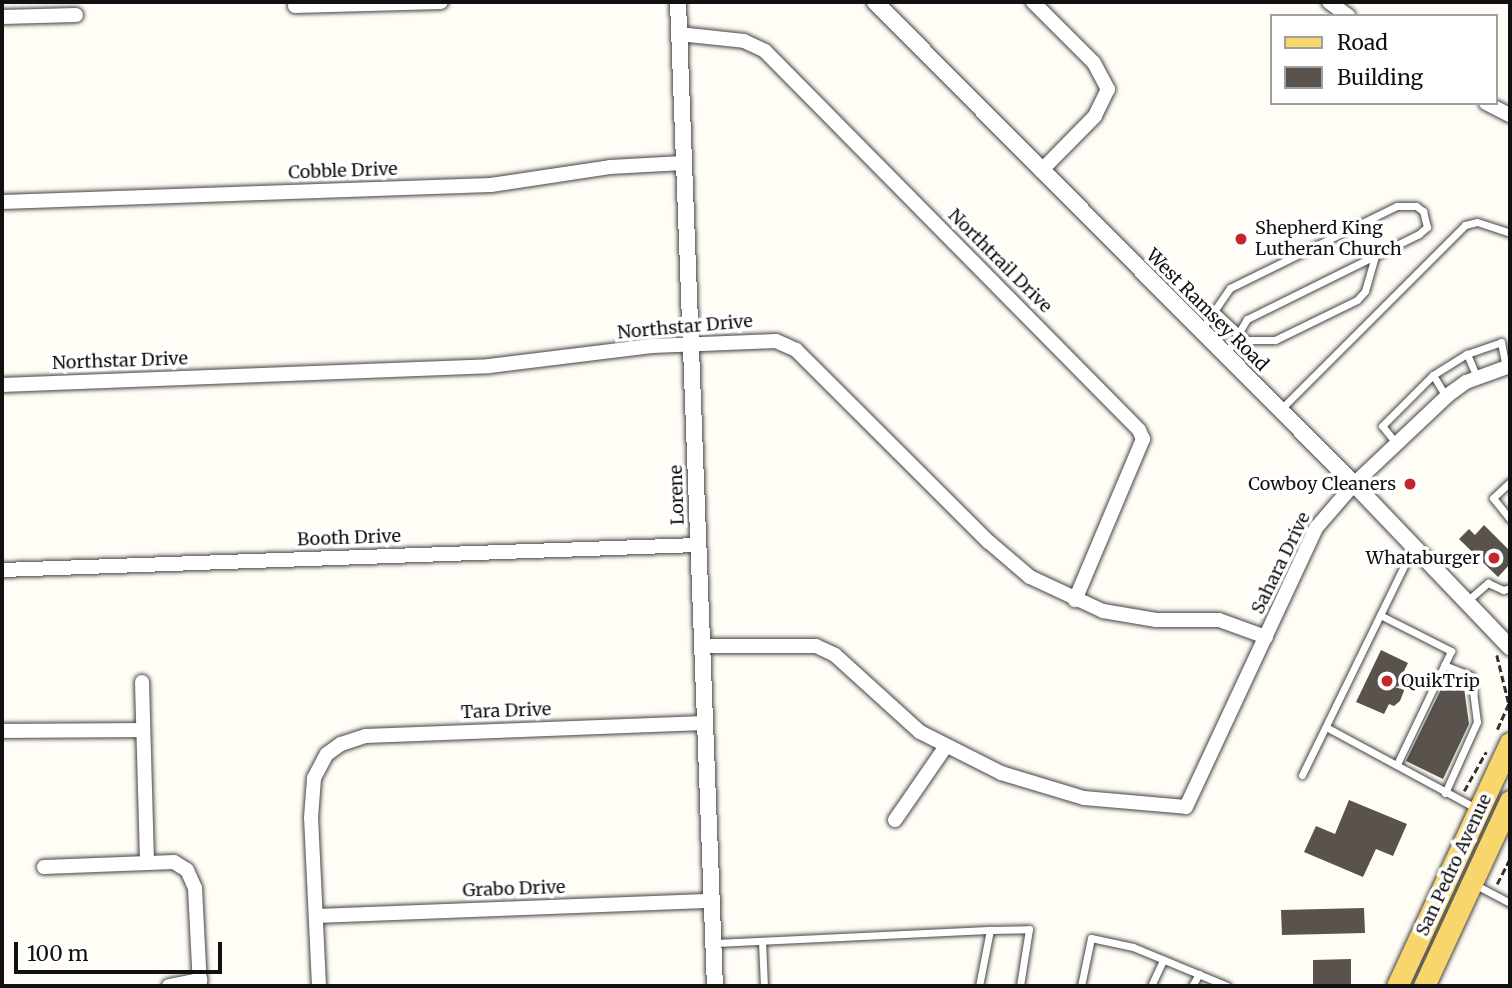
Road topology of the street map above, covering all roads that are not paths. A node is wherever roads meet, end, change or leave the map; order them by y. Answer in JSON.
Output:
{"nodes":[{"id":1,"x":441,"y":2,"type":"edge"},
{"id":2,"x":678,"y":2,"type":"edge"},
{"id":3,"x":875,"y":2,"type":"edge"},
{"id":4,"x":1033,"y":2,"type":"edge"},
{"id":5,"x":1329,"y":2,"type":"edge"},
{"id":6,"x":295,"y":6,"type":"dead end"},
{"id":7,"x":1345,"y":14,"type":"edge"},
{"id":8,"x":76,"y":15,"type":"dead end"},
{"id":9,"x":2,"y":17,"type":"edge"},
{"id":10,"x":679,"y":34,"type":"junction"},
{"id":11,"x":1490,"y":105,"type":"edge"},
{"id":12,"x":1510,"y":115,"type":"edge"},
{"id":13,"x":683,"y":163,"type":"junction"},
{"id":14,"x":1041,"y":171,"type":"junction"},
{"id":15,"x":2,"y":202,"type":"edge"},
{"id":16,"x":1510,"y":233,"type":"edge"},
{"id":17,"x":1375,"y":256,"type":"junction"},
{"id":18,"x":1214,"y":310,"type":"junction"},
{"id":19,"x":1201,"y":330,"type":"junction"},
{"id":20,"x":1239,"y":334,"type":"junction"},
{"id":21,"x":691,"y":345,"type":"junction"},
{"id":22,"x":1467,"y":354,"type":"junction"},
{"id":23,"x":1226,"y":355,"type":"junction"},
{"id":24,"x":1508,"y":366,"type":"edge"},
{"id":25,"x":1433,"y":375,"type":"junction"},
{"id":26,"x":1476,"y":377,"type":"junction"},
{"id":27,"x":2,"y":385,"type":"edge"},
{"id":28,"x":1446,"y":397,"type":"junction"},
{"id":29,"x":1280,"y":410,"type":"junction"},
{"id":30,"x":1396,"y":443,"type":"junction"},
{"id":31,"x":1510,"y":482,"type":"edge"},
{"id":32,"x":1354,"y":484,"type":"junction"},
{"id":33,"x":1510,"y":519,"type":"edge"},
{"id":34,"x":698,"y":544,"type":"junction"},
{"id":35,"x":1414,"y":546,"type":"junction"},
{"id":36,"x":2,"y":570,"type":"edge"},
{"id":37,"x":1510,"y":588,"type":"edge"},
{"id":38,"x":1075,"y":600,"type":"junction"},
{"id":39,"x":1466,"y":602,"type":"junction"},
{"id":40,"x":1380,"y":615,"type":"junction"},
{"id":41,"x":1266,"y":637,"type":"junction"},
{"id":42,"x":701,"y":646,"type":"junction"},
{"id":43,"x":1510,"y":647,"type":"edge"},
{"id":44,"x":1444,"y":665,"type":"junction"},
{"id":45,"x":142,"y":681,"type":"dead end"},
{"id":46,"x":1466,"y":705,"type":"dead end"},
{"id":47,"x":1475,"y":709,"type":"junction"},
{"id":48,"x":704,"y":723,"type":"junction"},
{"id":49,"x":1326,"y":727,"type":"junction"},
{"id":50,"x":143,"y":730,"type":"junction"},
{"id":51,"x":2,"y":731,"type":"edge"},
{"id":52,"x":1510,"y":743,"type":"edge"},
{"id":53,"x":946,"y":746,"type":"junction"},
{"id":54,"x":1398,"y":764,"type":"junction"},
{"id":55,"x":1302,"y":775,"type":"dead end"},
{"id":56,"x":1445,"y":793,"type":"junction"},
{"id":57,"x":1510,"y":801,"type":"edge"},
{"id":58,"x":1479,"y":810,"type":"junction"},
{"id":59,"x":895,"y":820,"type":"dead end"},
{"id":60,"x":147,"y":863,"type":"junction"},
{"id":61,"x":44,"y":867,"type":"dead end"},
{"id":62,"x":1472,"y":883,"type":"junction"},
{"id":63,"x":712,"y":901,"type":"junction"},
{"id":64,"x":1510,"y":903,"type":"edge"},
{"id":65,"x":317,"y":916,"type":"junction"},
{"id":66,"x":990,"y":930,"type":"junction"},
{"id":67,"x":762,"y":941,"type":"junction"},
{"id":68,"x":713,"y":943,"type":"junction"},
{"id":69,"x":1163,"y":960,"type":"junction"},
{"id":70,"x":1199,"y":974,"type":"junction"},
{"id":71,"x":1401,"y":978,"type":"edge"},
{"id":72,"x":200,"y":983,"type":"edge"},
{"id":73,"x":1430,"y":984,"type":"edge"},
{"id":74,"x":169,"y":986,"type":"edge"},
{"id":75,"x":319,"y":986,"type":"edge"},
{"id":76,"x":715,"y":986,"type":"edge"},
{"id":77,"x":764,"y":986,"type":"edge"},
{"id":78,"x":979,"y":986,"type":"edge"},
{"id":79,"x":1020,"y":986,"type":"edge"},
{"id":80,"x":1081,"y":986,"type":"edge"},
{"id":81,"x":1151,"y":986,"type":"edge"},
{"id":82,"x":1192,"y":986,"type":"edge"},
{"id":83,"x":1227,"y":986,"type":"edge"}],
"edges":[{"from":1,"to":6,"type":"street"},
{"from":2,"to":10,"type":"street","name":"Lorene"},
{"from":3,"to":14,"type":"street","name":"West Ramsey Road"},
{"from":4,"to":14,"type":"street"},
{"from":5,"to":7,"type":"street"},
{"from":8,"to":9,"type":"street"},
{"from":10,"to":13,"type":"street","name":"Lorene"},
{"from":10,"to":38,"type":"street","name":"Northtrail Drive"},
{"from":11,"to":12,"type":"street"},
{"from":13,"to":15,"type":"street","name":"Cobble Drive"},
{"from":13,"to":21,"type":"street","name":"Lorene"},
{"from":14,"to":19,"type":"street","name":"West Ramsey Road"},
{"from":16,"to":29,"type":"lane"},
{"from":17,"to":18,"type":"lane"},
{"from":17,"to":20,"type":"lane"},
{"from":17,"to":20,"type":"lane"},
{"from":18,"to":19,"type":"lane"},
{"from":18,"to":20,"type":"lane"},
{"from":19,"to":23,"type":"street","name":"West Ramsey Road"},
{"from":20,"to":23,"type":"lane"},
{"from":21,"to":27,"type":"street","name":"Northstar Drive"},
{"from":21,"to":34,"type":"street","name":"Lorene"},
{"from":21,"to":38,"type":"street","name":"Northstar Drive"},
{"from":22,"to":24,"type":"lane"},
{"from":22,"to":25,"type":"lane"},
{"from":22,"to":26,"type":"lane"},
{"from":23,"to":29,"type":"street","name":"West Ramsey Road"},
{"from":24,"to":26,"type":"street","name":"Sahara Drive"},
{"from":25,"to":28,"type":"lane"},
{"from":25,"to":30,"type":"lane"},
{"from":26,"to":28,"type":"street","name":"Sahara Drive"},
{"from":28,"to":30,"type":"street","name":"Sahara Drive"},
{"from":29,"to":32,"type":"street","name":"West Ramsey Road"},
{"from":30,"to":32,"type":"street","name":"Sahara Drive"},
{"from":31,"to":33,"type":"lane"},
{"from":32,"to":35,"type":"street","name":"West Ramsey Road"},
{"from":32,"to":41,"type":"street","name":"Sahara Drive"},
{"from":34,"to":36,"type":"street","name":"Booth Drive"},
{"from":34,"to":42,"type":"street","name":"Lorene"},
{"from":35,"to":39,"type":"street","name":"West Ramsey Road"},
{"from":35,"to":40,"type":"lane"},
{"from":37,"to":39,"type":"lane"},
{"from":38,"to":41,"type":"street","name":"Northstar Drive"},
{"from":39,"to":43,"type":"street","name":"West Ramsey Road"},
{"from":40,"to":44,"type":"lane"},
{"from":40,"to":49,"type":"lane"},
{"from":41,"to":53,"type":"street","name":"Sahara Drive"},
{"from":42,"to":48,"type":"street","name":"Lorene"},
{"from":42,"to":53,"type":"street"},
{"from":44,"to":47,"type":"lane"},
{"from":44,"to":54,"type":"lane"},
{"from":45,"to":50,"type":"street"},
{"from":46,"to":47,"type":"lane"},
{"from":47,"to":56,"type":"lane"},
{"from":48,"to":63,"type":"street","name":"Lorene"},
{"from":48,"to":65,"type":"street","name":"Tara Drive"},
{"from":49,"to":54,"type":"lane"},
{"from":49,"to":55,"type":"lane"},
{"from":50,"to":51,"type":"street"},
{"from":50,"to":60,"type":"street"},
{"from":52,"to":58,"type":"main road","name":"San Pedro Avenue"},
{"from":53,"to":59,"type":"street"},
{"from":54,"to":56,"type":"lane"},
{"from":56,"to":58,"type":"lane"},
{"from":57,"to":62,"type":"main road","name":"San Pedro Avenue"},
{"from":58,"to":71,"type":"main road","name":"San Pedro Avenue"},
{"from":60,"to":61,"type":"street"},
{"from":60,"to":72,"type":"street"},
{"from":62,"to":64,"type":"lane"},
{"from":62,"to":73,"type":"main road","name":"San Pedro Avenue"},
{"from":63,"to":65,"type":"street","name":"Grabo Drive"},
{"from":63,"to":68,"type":"street","name":"Lorene"},
{"from":65,"to":75,"type":"street"},
{"from":66,"to":67,"type":"lane"},
{"from":66,"to":78,"type":"lane"},
{"from":66,"to":79,"type":"lane"},
{"from":67,"to":68,"type":"lane"},
{"from":67,"to":77,"type":"lane"},
{"from":68,"to":76,"type":"street","name":"Lorene"},
{"from":69,"to":70,"type":"lane"},
{"from":69,"to":80,"type":"lane"},
{"from":69,"to":81,"type":"lane"},
{"from":70,"to":82,"type":"lane"},
{"from":70,"to":83,"type":"lane"},
{"from":71,"to":73,"type":"main road"},
{"from":72,"to":74,"type":"street"}]}
